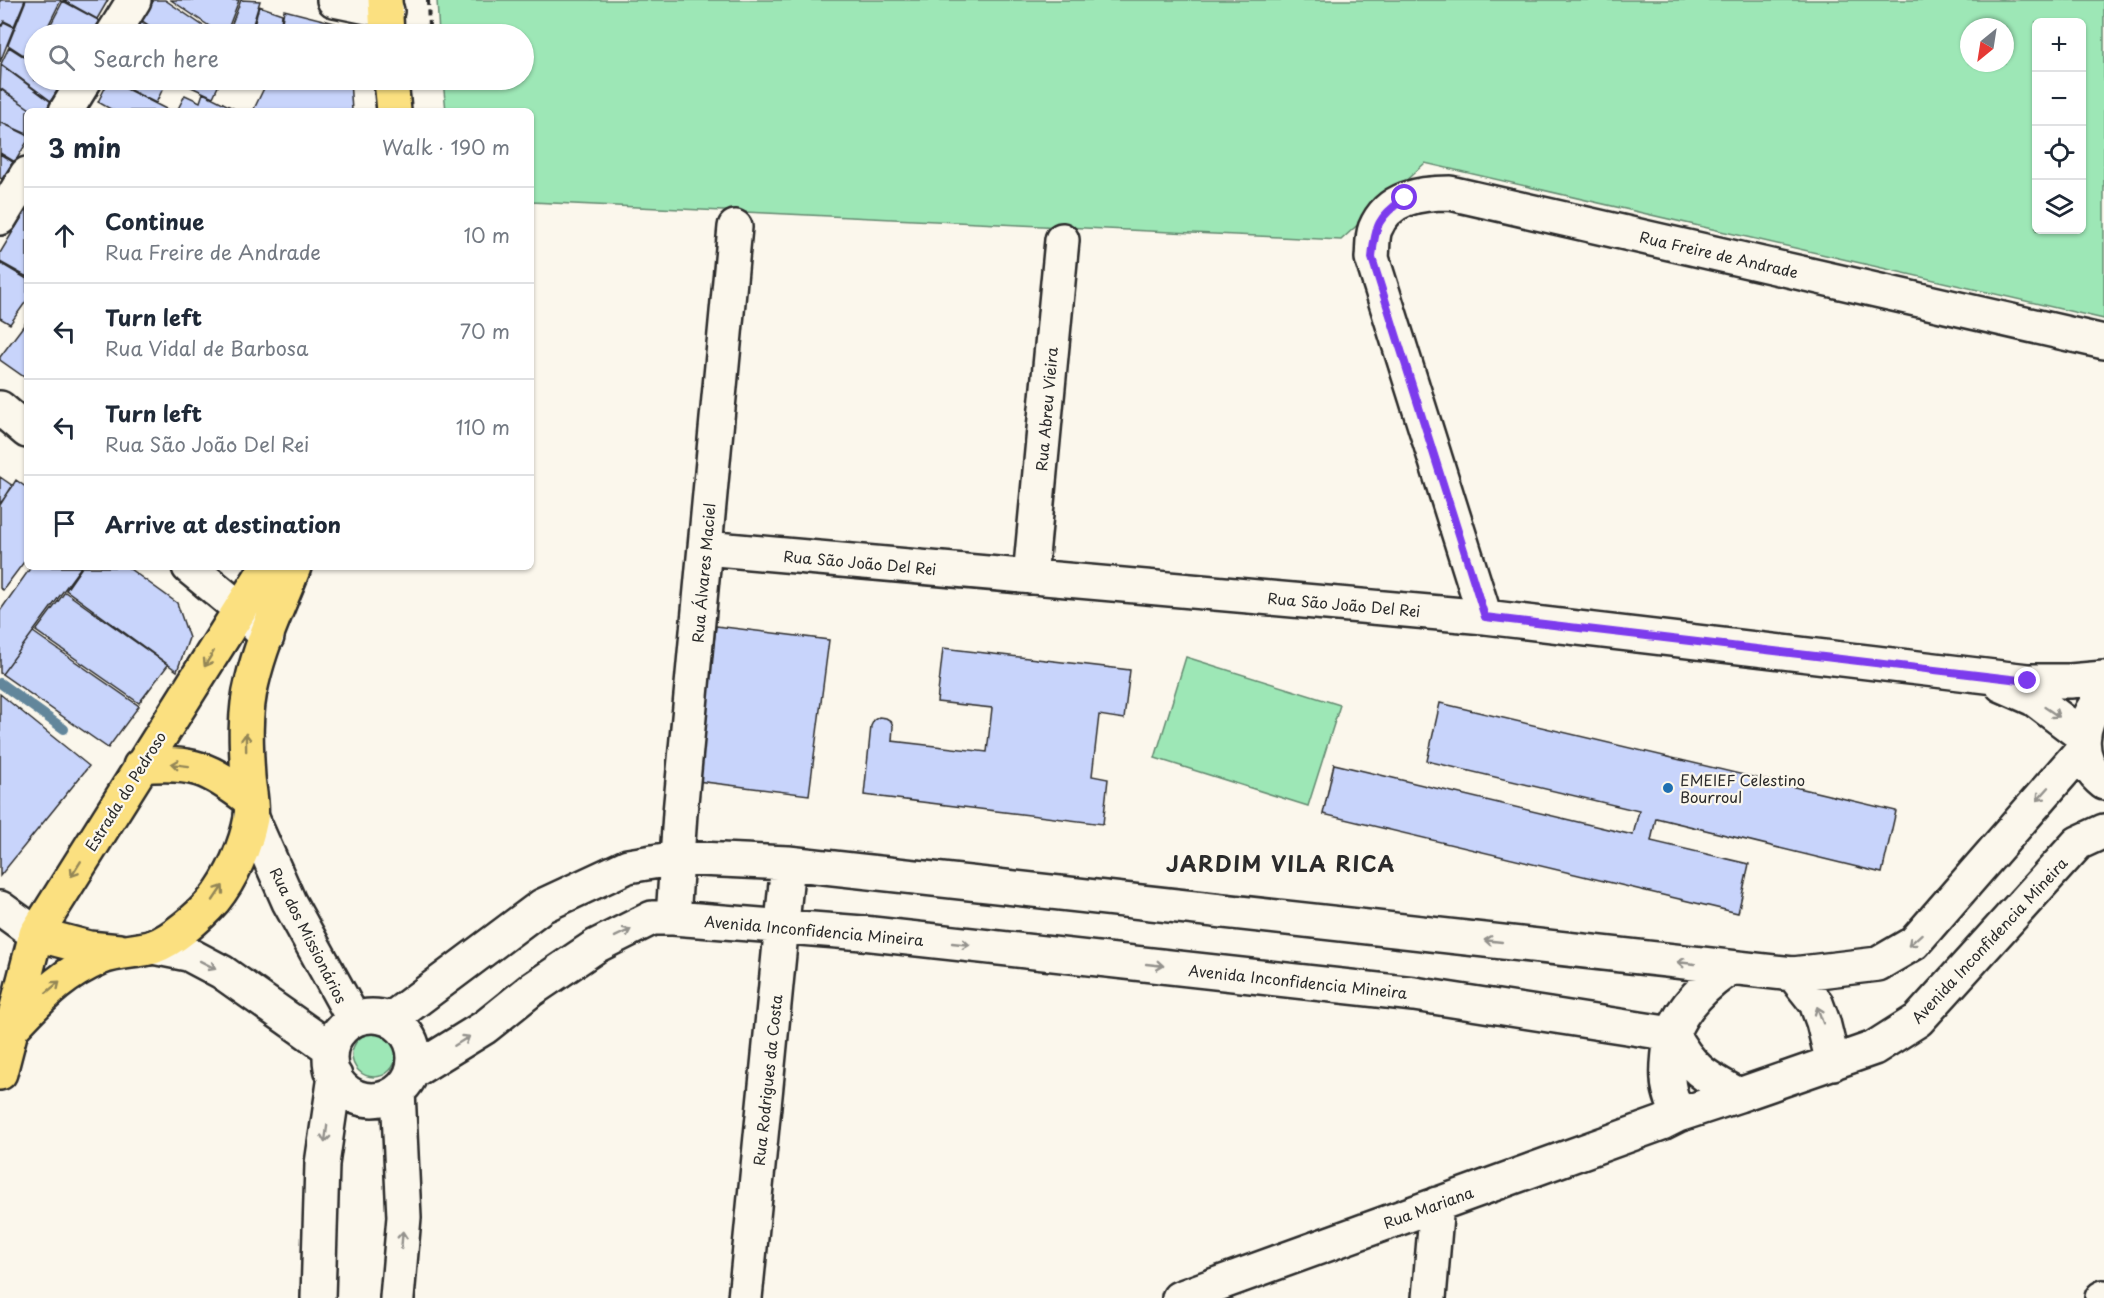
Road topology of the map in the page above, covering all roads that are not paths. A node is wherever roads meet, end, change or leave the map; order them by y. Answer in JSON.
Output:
{"nodes":[{"id":1,"x":134,"y":0,"type":"edge"},
{"id":2,"x":334,"y":0,"type":"edge"},
{"id":3,"x":386,"y":11,"type":"edge"},
{"id":4,"x":119,"y":24,"type":"edge"},
{"id":5,"x":79,"y":90,"type":"edge"},
{"id":6,"x":392,"y":90,"type":"edge"},
{"id":7,"x":68,"y":108,"type":"edge"},
{"id":8,"x":394,"y":108,"type":"edge"},
{"id":9,"x":24,"y":179,"type":"edge"},
{"id":10,"x":0,"y":218,"type":"edge"},
{"id":11,"x":735,"y":227,"type":"dead end"},
{"id":12,"x":1062,"y":240,"type":"dead end"},
{"id":13,"x":2104,"y":342,"type":"edge"},
{"id":14,"x":0,"y":408,"type":"edge"},
{"id":15,"x":24,"y":428,"type":"edge"},
{"id":16,"x":705,"y":548,"type":"junction"},
{"id":17,"x":193,"y":570,"type":"edge"},
{"id":18,"x":265,"y":570,"type":"edge"},
{"id":19,"x":293,"y":570,"type":"edge"},
{"id":20,"x":1030,"y":577,"type":"junction"},
{"id":21,"x":239,"y":608,"type":"junction"},
{"id":22,"x":1485,"y":617,"type":"junction"},
{"id":23,"x":267,"y":637,"type":"junction"},
{"id":24,"x":1982,"y":676,"type":"junction"},
{"id":25,"x":2104,"y":678,"type":"edge"},
{"id":26,"x":2104,"y":694,"type":"edge"},
{"id":27,"x":2083,"y":743,"type":"junction"},
{"id":28,"x":140,"y":766,"type":"junction"},
{"id":29,"x":2104,"y":783,"type":"edge"},
{"id":30,"x":251,"y":808,"type":"junction"},
{"id":31,"x":2104,"y":831,"type":"edge"},
{"id":32,"x":677,"y":858,"type":"junction"},
{"id":33,"x":788,"y":863,"type":"junction"},
{"id":34,"x":0,"y":908,"type":"edge"},
{"id":35,"x":673,"y":918,"type":"junction"},
{"id":36,"x":782,"y":926,"type":"junction"},
{"id":37,"x":36,"y":934,"type":"junction"},
{"id":38,"x":153,"y":946,"type":"junction"},
{"id":39,"x":122,"y":951,"type":"junction"},
{"id":40,"x":1731,"y":968,"type":"junction"},
{"id":41,"x":1792,"y":974,"type":"junction"},
{"id":42,"x":354,"y":1020,"type":"junction"},
{"id":43,"x":390,"y":1020,"type":"junction"},
{"id":44,"x":12,"y":1028,"type":"junction"},
{"id":45,"x":1672,"y":1034,"type":"junction"},
{"id":46,"x":333,"y":1062,"type":"junction"},
{"id":47,"x":1833,"y":1063,"type":"junction"},
{"id":48,"x":0,"y":1073,"type":"edge"},
{"id":49,"x":405,"y":1081,"type":"junction"},
{"id":50,"x":1739,"y":1095,"type":"junction"},
{"id":51,"x":1678,"y":1115,"type":"junction"},
{"id":52,"x":1437,"y":1204,"type":"junction"},
{"id":53,"x":318,"y":1298,"type":"edge"},
{"id":54,"x":397,"y":1298,"type":"edge"},
{"id":55,"x":745,"y":1298,"type":"edge"},
{"id":56,"x":1179,"y":1298,"type":"edge"},
{"id":57,"x":1429,"y":1298,"type":"edge"}],
"edges":[{"from":1,"to":4,"type":"street"},
{"from":2,"to":3,"type":"street"},
{"from":5,"to":7,"type":"street"},
{"from":6,"to":8,"type":"main road"},
{"from":9,"to":10,"type":"street"},
{"from":11,"to":16,"type":"street","name":"Rua Álvares Maciel"},
{"from":12,"to":20,"type":"street","name":"Rua Abreu Vieira"},
{"from":13,"to":22,"type":"street","name":"Rua Freire de Andrade"},
{"from":14,"to":15,"type":"street"},
{"from":16,"to":20,"type":"street","name":"Rua São João Del Rei"},
{"from":16,"to":32,"type":"street","name":"Rua Álvares Maciel"},
{"from":17,"to":21,"type":"street"},
{"from":18,"to":21,"type":"main road","name":"Estrada do Pedroso"},
{"from":19,"to":23,"type":"main road","name":"Estrada do Pedroso"},
{"from":20,"to":22,"type":"street","name":"Rua São João Del Rei"},
{"from":21,"to":23,"type":"street"},
{"from":21,"to":28,"type":"main road","name":"Estrada do Pedroso","one_way":true},
{"from":22,"to":24,"type":"street","name":"Rua São João Del Rei"},
{"from":30,"to":23,"type":"main road","name":"Estrada do Pedroso","one_way":true},
{"from":24,"to":25,"type":"street","name":"Rua São João Del Rei"},
{"from":24,"to":27,"type":"street","name":"Rua São João Del Rei","one_way":true},
{"from":26,"to":27,"type":"street"},
{"from":27,"to":29,"type":"street"},
{"from":27,"to":41,"type":"street","one_way":true},
{"from":30,"to":28,"type":"main road","one_way":true},
{"from":28,"to":37,"type":"main road","name":"Estrada do Pedroso","one_way":true},
{"from":38,"to":30,"type":"main road","name":"Estrada do Pedroso","one_way":true},
{"from":30,"to":42,"type":"street","name":"Rua dos Missionários"},
{"from":31,"to":47,"type":"street","name":"Avenida Inconfidencia Mineira"},
{"from":32,"to":33,"type":"street"},
{"from":32,"to":35,"type":"street","name":"Rua Álvares Maciel"},
{"from":32,"to":43,"type":"street"},
{"from":33,"to":36,"type":"street","name":"Rua Rodrigues da Costa"},
{"from":40,"to":33,"type":"street","one_way":true},
{"from":34,"to":37,"type":"street"},
{"from":35,"to":36,"type":"street","name":"Avenida Inconfidencia Mineira"},
{"from":49,"to":35,"type":"street","name":"Avenida Inconfidencia Mineira","one_way":true},
{"from":36,"to":45,"type":"street","name":"Avenida Inconfidencia Mineira","one_way":true},
{"from":36,"to":55,"type":"street","name":"Rua Rodrigues da Costa"},
{"from":37,"to":39,"type":"main road"},
{"from":37,"to":44,"type":"main road","name":"Estrada do Pedroso"},
{"from":38,"to":39,"type":"main road","name":"Estrada do Pedroso"},
{"from":38,"to":46,"type":"street","one_way":true},
{"from":44,"to":39,"type":"main road","name":"Estrada do Pedroso","one_way":true},
{"from":40,"to":41,"type":"street"},
{"from":40,"to":45,"type":"street"},
{"from":47,"to":41,"type":"street","one_way":true},
{"from":42,"to":43,"type":"street"},
{"from":42,"to":46,"type":"street"},
{"from":43,"to":49,"type":"street"},
{"from":44,"to":48,"type":"main road","name":"Estrada do Pedroso"},
{"from":45,"to":50,"type":"street"},
{"from":45,"to":51,"type":"street"},
{"from":46,"to":49,"type":"street"},
{"from":46,"to":53,"type":"street","one_way":true},
{"from":47,"to":50,"type":"street","name":"Avenida Inconfidencia Mineira"},
{"from":54,"to":49,"type":"street","one_way":true},
{"from":50,"to":51,"type":"street","name":"Rua Mariana"},
{"from":51,"to":52,"type":"street","name":"Rua Mariana"},
{"from":52,"to":56,"type":"street","name":"Rua Mariana"},
{"from":52,"to":57,"type":"street"}]}
